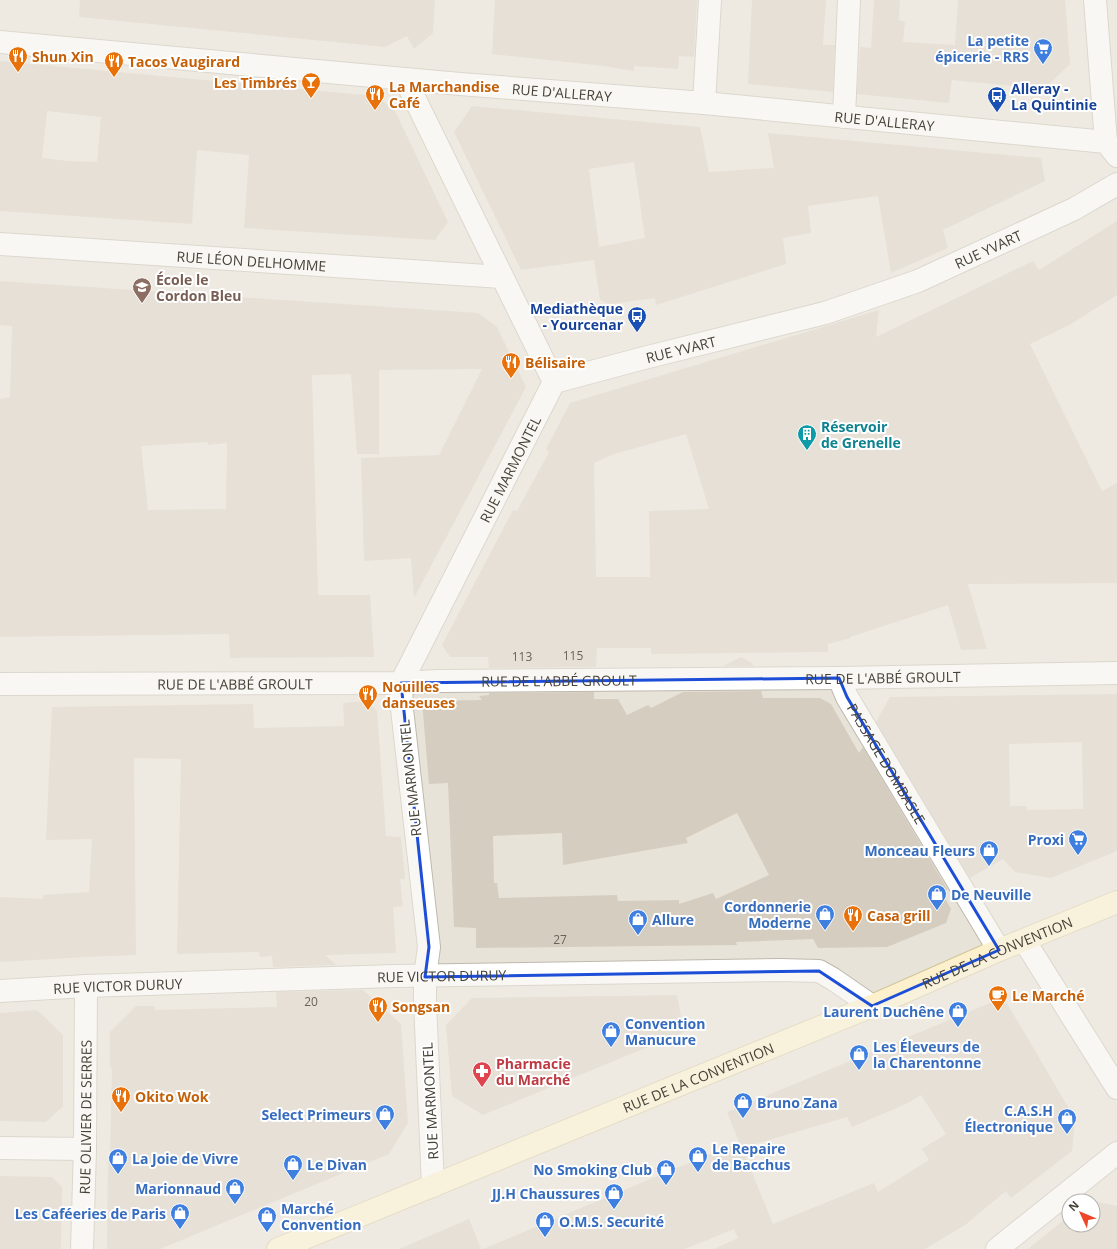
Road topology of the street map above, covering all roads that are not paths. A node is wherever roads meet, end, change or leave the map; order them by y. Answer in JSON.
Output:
{"nodes":[{"id":1,"x":710,"y":0,"type":"edge"},
{"id":2,"x":849,"y":0,"type":"edge"},
{"id":3,"x":1094,"y":0,"type":"edge"},
{"id":4,"x":0,"y":42,"type":"edge"},
{"id":5,"x":405,"y":79,"type":"junction"},
{"id":6,"x":704,"y":104,"type":"junction"},
{"id":7,"x":844,"y":118,"type":"junction"},
{"id":8,"x":1111,"y":149,"type":"edge"},
{"id":9,"x":1117,"y":184,"type":"edge"},
{"id":10,"x":0,"y":244,"type":"edge"},
{"id":11,"x":502,"y":278,"type":"junction"},
{"id":12,"x":554,"y":382,"type":"junction"},
{"id":13,"x":1117,"y":673,"type":"edge"},
{"id":14,"x":840,"y":678,"type":"junction"},
{"id":15,"x":402,"y":683,"type":"junction"},
{"id":16,"x":0,"y":684,"type":"edge"},
{"id":17,"x":1117,"y":902,"type":"edge"},
{"id":18,"x":1024,"y":940,"type":"junction"},
{"id":19,"x":999,"y":950,"type":"junction"},
{"id":20,"x":425,"y":977,"type":"junction"},
{"id":21,"x":86,"y":986,"type":"junction"},
{"id":22,"x":0,"y":991,"type":"edge"},
{"id":23,"x":872,"y":1006,"type":"junction"},
{"id":24,"x":1117,"y":1088,"type":"edge"},
{"id":25,"x":0,"y":1148,"type":"edge"},
{"id":26,"x":85,"y":1149,"type":"junction"},
{"id":27,"x":1117,"y":1153,"type":"edge"},
{"id":28,"x":434,"y":1186,"type":"junction"},
{"id":29,"x":82,"y":1249,"type":"edge"},
{"id":30,"x":278,"y":1249,"type":"edge"},
{"id":31,"x":997,"y":1249,"type":"edge"}],
"edges":[{"from":1,"to":6,"type":"street"},
{"from":2,"to":7,"type":"street"},
{"from":3,"to":8,"type":"street"},
{"from":4,"to":5,"type":"street","name":"RUE D'ALLERAY"},
{"from":5,"to":6,"type":"street","name":"RUE D'ALLERAY"},
{"from":5,"to":11,"type":"street"},
{"from":6,"to":7,"type":"street","name":"RUE D'ALLERAY"},
{"from":7,"to":8,"type":"street","name":"RUE D'ALLERAY"},
{"from":9,"to":12,"type":"street","name":"RUE YVART"},
{"from":10,"to":11,"type":"street","name":"RUE LÉON DELHOMME"},
{"from":11,"to":12,"type":"street"},
{"from":12,"to":15,"type":"street","name":"RUE MARMONTEL"},
{"from":13,"to":14,"type":"street","name":"RUE DE L'ABBÉ GROULT"},
{"from":14,"to":15,"type":"street","name":"RUE DE L'ABBÉ GROULT"},
{"from":14,"to":19,"type":"street","name":"PASSAGE DOMBASLE"},
{"from":15,"to":16,"type":"street","name":"RUE DE L'ABBÉ GROULT"},
{"from":15,"to":20,"type":"street","name":"RUE MARMONTEL"},
{"from":17,"to":18,"type":"main road","name":"RUE DE LA CONVENTION"},
{"from":18,"to":19,"type":"main road","name":"RUE DE LA CONVENTION"},
{"from":18,"to":24,"type":"street"},
{"from":19,"to":23,"type":"main road","name":"RUE DE LA CONVENTION"},
{"from":20,"to":21,"type":"street","name":"RUE VICTOR DURUY"},
{"from":20,"to":23,"type":"street","name":"RUE VICTOR DURUY"},
{"from":20,"to":28,"type":"street","name":"RUE MARMONTEL"},
{"from":21,"to":22,"type":"street","name":"RUE VICTOR DURUY"},
{"from":21,"to":26,"type":"street","name":"RUE OLIVIER DE SERRES"},
{"from":23,"to":28,"type":"main road","name":"RUE DE LA CONVENTION"},
{"from":25,"to":26,"type":"street"},
{"from":26,"to":29,"type":"street","name":"RUE OLIVIER DE SERRES"},
{"from":27,"to":31,"type":"street"},
{"from":28,"to":30,"type":"main road","name":"RUE DE LA CONVENTION"}]}
